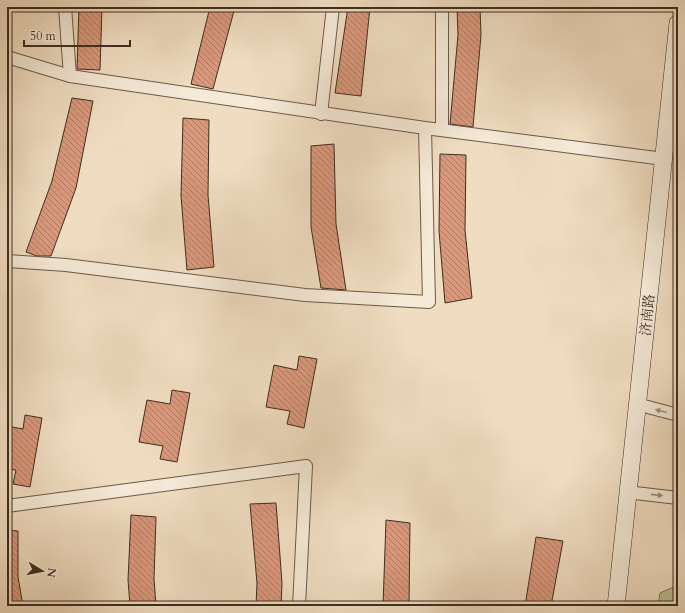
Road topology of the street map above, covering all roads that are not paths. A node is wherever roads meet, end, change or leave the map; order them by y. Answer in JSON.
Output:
{"nodes":[{"id":1,"x":65,"y":7,"type":"edge"},
{"id":2,"x":333,"y":7,"type":"edge"},
{"id":3,"x":442,"y":7,"type":"edge"},
{"id":4,"x":678,"y":23,"type":"edge"},
{"id":5,"x":7,"y":57,"type":"edge"},
{"id":6,"x":70,"y":76,"type":"junction"},
{"id":7,"x":321,"y":114,"type":"junction"},
{"id":8,"x":425,"y":128,"type":"junction"},
{"id":9,"x":442,"y":130,"type":"junction"},
{"id":10,"x":678,"y":132,"type":"edge"},
{"id":11,"x":664,"y":159,"type":"junction"},
{"id":12,"x":7,"y":261,"type":"edge"},
{"id":13,"x":644,"y":406,"type":"junction"},
{"id":14,"x":678,"y":415,"type":"edge"},
{"id":15,"x":635,"y":493,"type":"junction"},
{"id":16,"x":678,"y":498,"type":"edge"},
{"id":17,"x":7,"y":506,"type":"edge"},
{"id":18,"x":300,"y":606,"type":"edge"},
{"id":19,"x":616,"y":606,"type":"edge"},
{"id":20,"x":623,"y":606,"type":"edge"}],
"edges":[{"from":1,"to":6,"type":"street"},
{"from":2,"to":7,"type":"street"},
{"from":3,"to":9,"type":"street"},
{"from":4,"to":11,"type":"street","name":"济南路"},
{"from":5,"to":6,"type":"street"},
{"from":6,"to":7,"type":"street"},
{"from":7,"to":8,"type":"street"},
{"from":8,"to":9,"type":"street"},
{"from":8,"to":12,"type":"street"},
{"from":9,"to":11,"type":"street"},
{"from":10,"to":13,"type":"street","name":"济南路"},
{"from":11,"to":19,"type":"street","name":"济南路"},
{"from":14,"to":13,"type":"street","one_way":true},
{"from":13,"to":15,"type":"street","name":"济南路"},
{"from":15,"to":16,"type":"street","one_way":true},
{"from":15,"to":20,"type":"street","name":"济南路"},
{"from":17,"to":18,"type":"street"}]}
